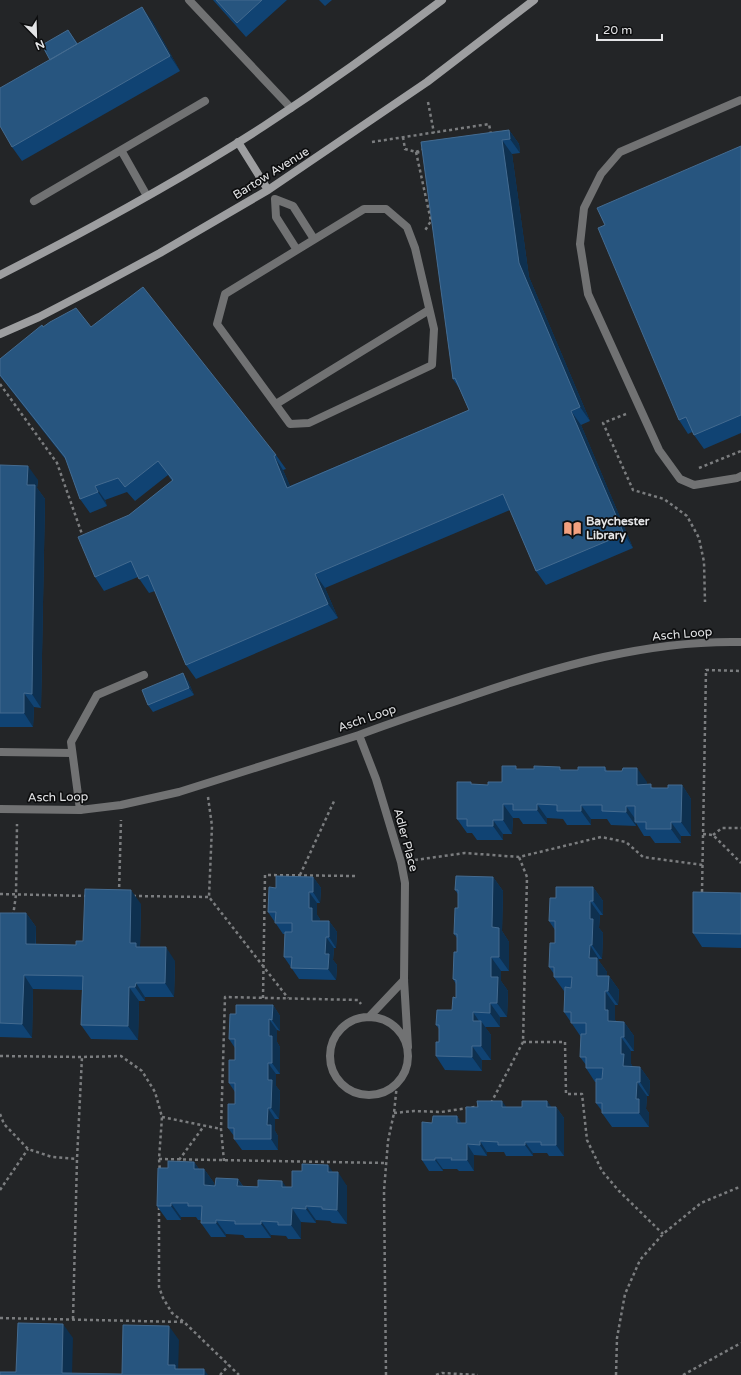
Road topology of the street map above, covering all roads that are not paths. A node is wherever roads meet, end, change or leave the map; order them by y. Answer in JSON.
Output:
{"nodes":[{"id":1,"x":189,"y":0,"type":"edge"},
{"id":2,"x":442,"y":0,"type":"edge"},
{"id":3,"x":534,"y":0,"type":"edge"},
{"id":4,"x":741,"y":100,"type":"edge"},
{"id":5,"x":205,"y":101,"type":"dead end"},
{"id":6,"x":291,"y":108,"type":"junction"},
{"id":7,"x":238,"y":142,"type":"junction"},
{"id":8,"x":121,"y":150,"type":"junction"},
{"id":9,"x":268,"y":190,"type":"junction"},
{"id":10,"x":148,"y":196,"type":"junction"},
{"id":11,"x":275,"y":199,"type":"junction"},
{"id":12,"x":34,"y":201,"type":"dead end"},
{"id":13,"x":314,"y":239,"type":"junction"},
{"id":14,"x":297,"y":250,"type":"junction"},
{"id":15,"x":0,"y":275,"type":"edge"},
{"id":16,"x":429,"y":310,"type":"junction"},
{"id":17,"x":0,"y":334,"type":"edge"},
{"id":18,"x":276,"y":404,"type":"junction"},
{"id":19,"x":741,"y":476,"type":"edge"},
{"id":20,"x":741,"y":642,"type":"edge"},
{"id":21,"x":144,"y":675,"type":"dead end"},
{"id":22,"x":359,"y":735,"type":"junction"},
{"id":23,"x":0,"y":752,"type":"edge"},
{"id":24,"x":72,"y":753,"type":"junction"},
{"id":25,"x":0,"y":809,"type":"edge"},
{"id":26,"x":80,"y":810,"type":"junction"},
{"id":27,"x":404,"y":980,"type":"junction"},
{"id":28,"x":369,"y":1016,"type":"junction"},
{"id":29,"x":408,"y":1047,"type":"junction"}],
"edges":[{"from":1,"to":6,"type":"street"},
{"from":2,"to":6,"type":"main road"},
{"from":3,"to":9,"type":"main road","name":"Bartow Avenue"},
{"from":4,"to":19,"type":"street"},
{"from":5,"to":8,"type":"street"},
{"from":6,"to":7,"type":"main road"},
{"from":7,"to":9,"type":"main road"},
{"from":7,"to":10,"type":"main road"},
{"from":8,"to":10,"type":"street"},
{"from":8,"to":12,"type":"street"},
{"from":9,"to":11,"type":"street"},
{"from":9,"to":17,"type":"main road","name":"Bartow Avenue"},
{"from":10,"to":15,"type":"main road"},
{"from":11,"to":13,"type":"street"},
{"from":11,"to":14,"type":"street"},
{"from":13,"to":14,"type":"street"},
{"from":13,"to":16,"type":"street"},
{"from":14,"to":18,"type":"street"},
{"from":16,"to":18,"type":"street"},
{"from":16,"to":18,"type":"street"},
{"from":20,"to":22,"type":"street","name":"Asch Loop"},
{"from":21,"to":24,"type":"street"},
{"from":22,"to":26,"type":"street","name":"Asch Loop"},
{"from":22,"to":27,"type":"street","name":"Adler Place"},
{"from":23,"to":24,"type":"street"},
{"from":24,"to":26,"type":"street"},
{"from":25,"to":26,"type":"street","name":"Asch Loop"},
{"from":27,"to":28,"type":"street","name":"Adler Place"},
{"from":27,"to":29,"type":"street","name":"Adler Place"},
{"from":28,"to":29,"type":"street"},
{"from":28,"to":29,"type":"street","name":"Adler Place"}]}
